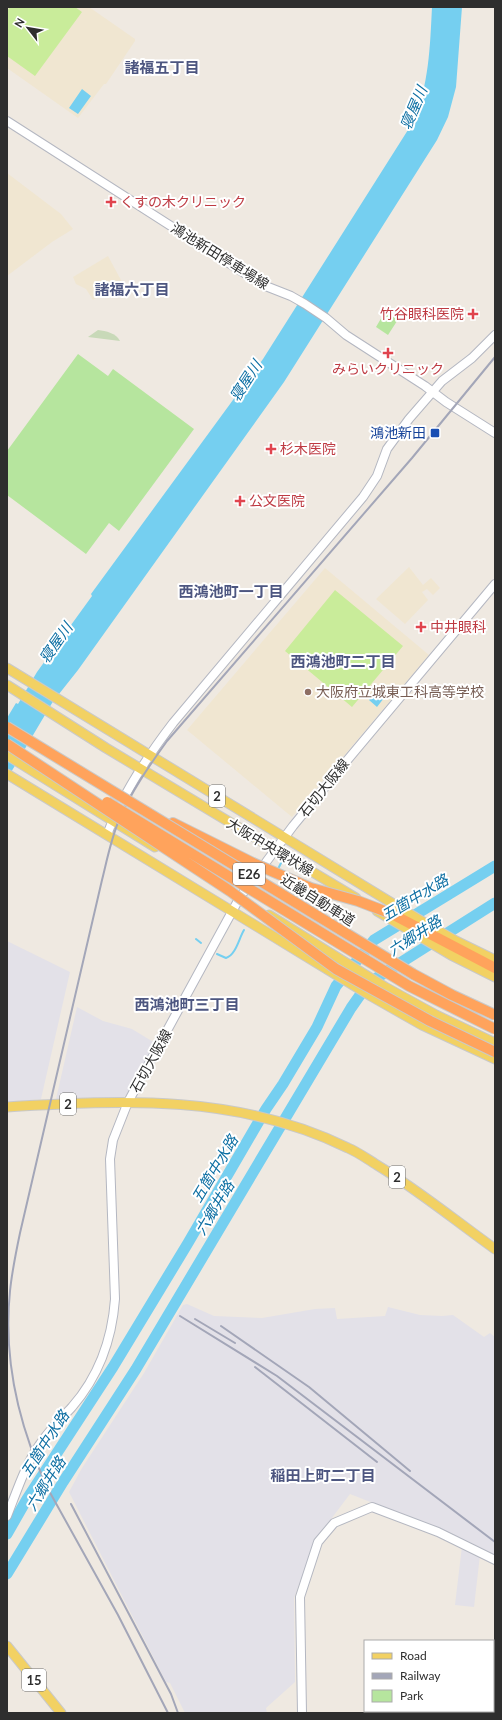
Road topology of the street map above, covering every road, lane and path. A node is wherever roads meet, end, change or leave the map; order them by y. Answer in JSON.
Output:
{"nodes":[{"id":1,"x":7,"y":121,"type":"edge"},
{"id":2,"x":495,"y":335,"type":"edge"},
{"id":3,"x":432,"y":391,"type":"junction"},
{"id":4,"x":495,"y":433,"type":"edge"},
{"id":5,"x":495,"y":584,"type":"edge"},
{"id":6,"x":7,"y":668,"type":"edge"},
{"id":7,"x":7,"y":685,"type":"edge"},
{"id":8,"x":7,"y":727,"type":"edge"},
{"id":9,"x":7,"y":743,"type":"edge"},
{"id":10,"x":7,"y":755,"type":"edge"},
{"id":11,"x":149,"y":755,"type":"junction"},
{"id":12,"x":141,"y":769,"type":"junction"},
{"id":13,"x":10,"y":775,"type":"edge"},
{"id":14,"x":140,"y":807,"type":"junction"},
{"id":15,"x":112,"y":821,"type":"junction"},
{"id":16,"x":107,"y":835,"type":"junction"},
{"id":17,"x":284,"y":838,"type":"junction"},
{"id":18,"x":275,"y":850,"type":"junction"},
{"id":19,"x":240,"y":898,"type":"junction"},
{"id":20,"x":232,"y":911,"type":"junction"},
{"id":21,"x":495,"y":960,"type":"edge"},
{"id":22,"x":495,"y":968,"type":"edge"},
{"id":23,"x":495,"y":977,"type":"edge"},
{"id":24,"x":495,"y":1015,"type":"edge"},
{"id":25,"x":495,"y":1029,"type":"edge"},
{"id":26,"x":495,"y":1043,"type":"edge"},
{"id":27,"x":495,"y":1052,"type":"edge"},
{"id":28,"x":495,"y":1059,"type":"edge"},
{"id":29,"x":128,"y":1102,"type":"junction"},
{"id":30,"x":7,"y":1107,"type":"edge"},
{"id":31,"x":495,"y":1249,"type":"edge"},
{"id":32,"x":7,"y":1516,"type":"edge"},
{"id":33,"x":495,"y":1560,"type":"edge"},
{"id":34,"x":7,"y":1646,"type":"edge"},
{"id":35,"x":61,"y":1713,"type":"edge"},
{"id":36,"x":302,"y":1713,"type":"edge"}],
"edges":[{"from":1,"to":3,"type":"main road","name":"鴻池新田停車場線"},
{"from":2,"to":3,"type":"main road"},
{"from":3,"to":4,"type":"main road","name":"鴻池新田停車場線"},
{"from":3,"to":11,"type":"main road"},
{"from":5,"to":17,"type":"main road","name":"石切大阪線"},
{"from":6,"to":11,"type":"main road","number":"2"},
{"from":7,"to":12,"type":"main road","name":"大阪中央環状線","number":"2"},
{"from":8,"to":14,"type":"highway","name":"近畿自動車道","number":"E26","bridge":true},
{"from":9,"to":25,"type":"highway","name":"近畿自動車道","number":"E26","bridge":true},
{"from":9,"to":27,"type":"highway","bridge":true},
{"from":10,"to":15,"type":"main road"},
{"from":11,"to":12,"type":"main road"},
{"from":11,"to":17,"type":"main road","number":"2"},
{"from":12,"to":15,"type":"main road"},
{"from":12,"to":18,"type":"main road","name":"大阪中央環状線","number":"2"},
{"from":13,"to":16,"type":"main road"},
{"from":14,"to":22,"type":"highway","bridge":true},
{"from":14,"to":24,"type":"highway","name":"近畿自動車道","number":"E26","bridge":true},
{"from":15,"to":16,"type":"main road"},
{"from":15,"to":19,"type":"main road"},
{"from":16,"to":20,"type":"main road"},
{"from":17,"to":18,"type":"main road","name":"石切大阪線"},
{"from":17,"to":21,"type":"main road","number":"2"},
{"from":18,"to":19,"type":"main road","name":"石切大阪線"},
{"from":18,"to":23,"type":"main road","name":"大阪中央環状線","number":"2"},
{"from":19,"to":20,"type":"main road","name":"石切大阪線"},
{"from":19,"to":26,"type":"main road"},
{"from":20,"to":28,"type":"main road"},
{"from":20,"to":29,"type":"main road","name":"石切大阪線"},
{"from":29,"to":30,"type":"main road","number":"2"},
{"from":29,"to":31,"type":"main road","number":"2"},
{"from":29,"to":32,"type":"main road","name":"石切大阪線"},
{"from":33,"to":36,"type":"main road"},
{"from":34,"to":35,"type":"main road","number":"15"}]}
